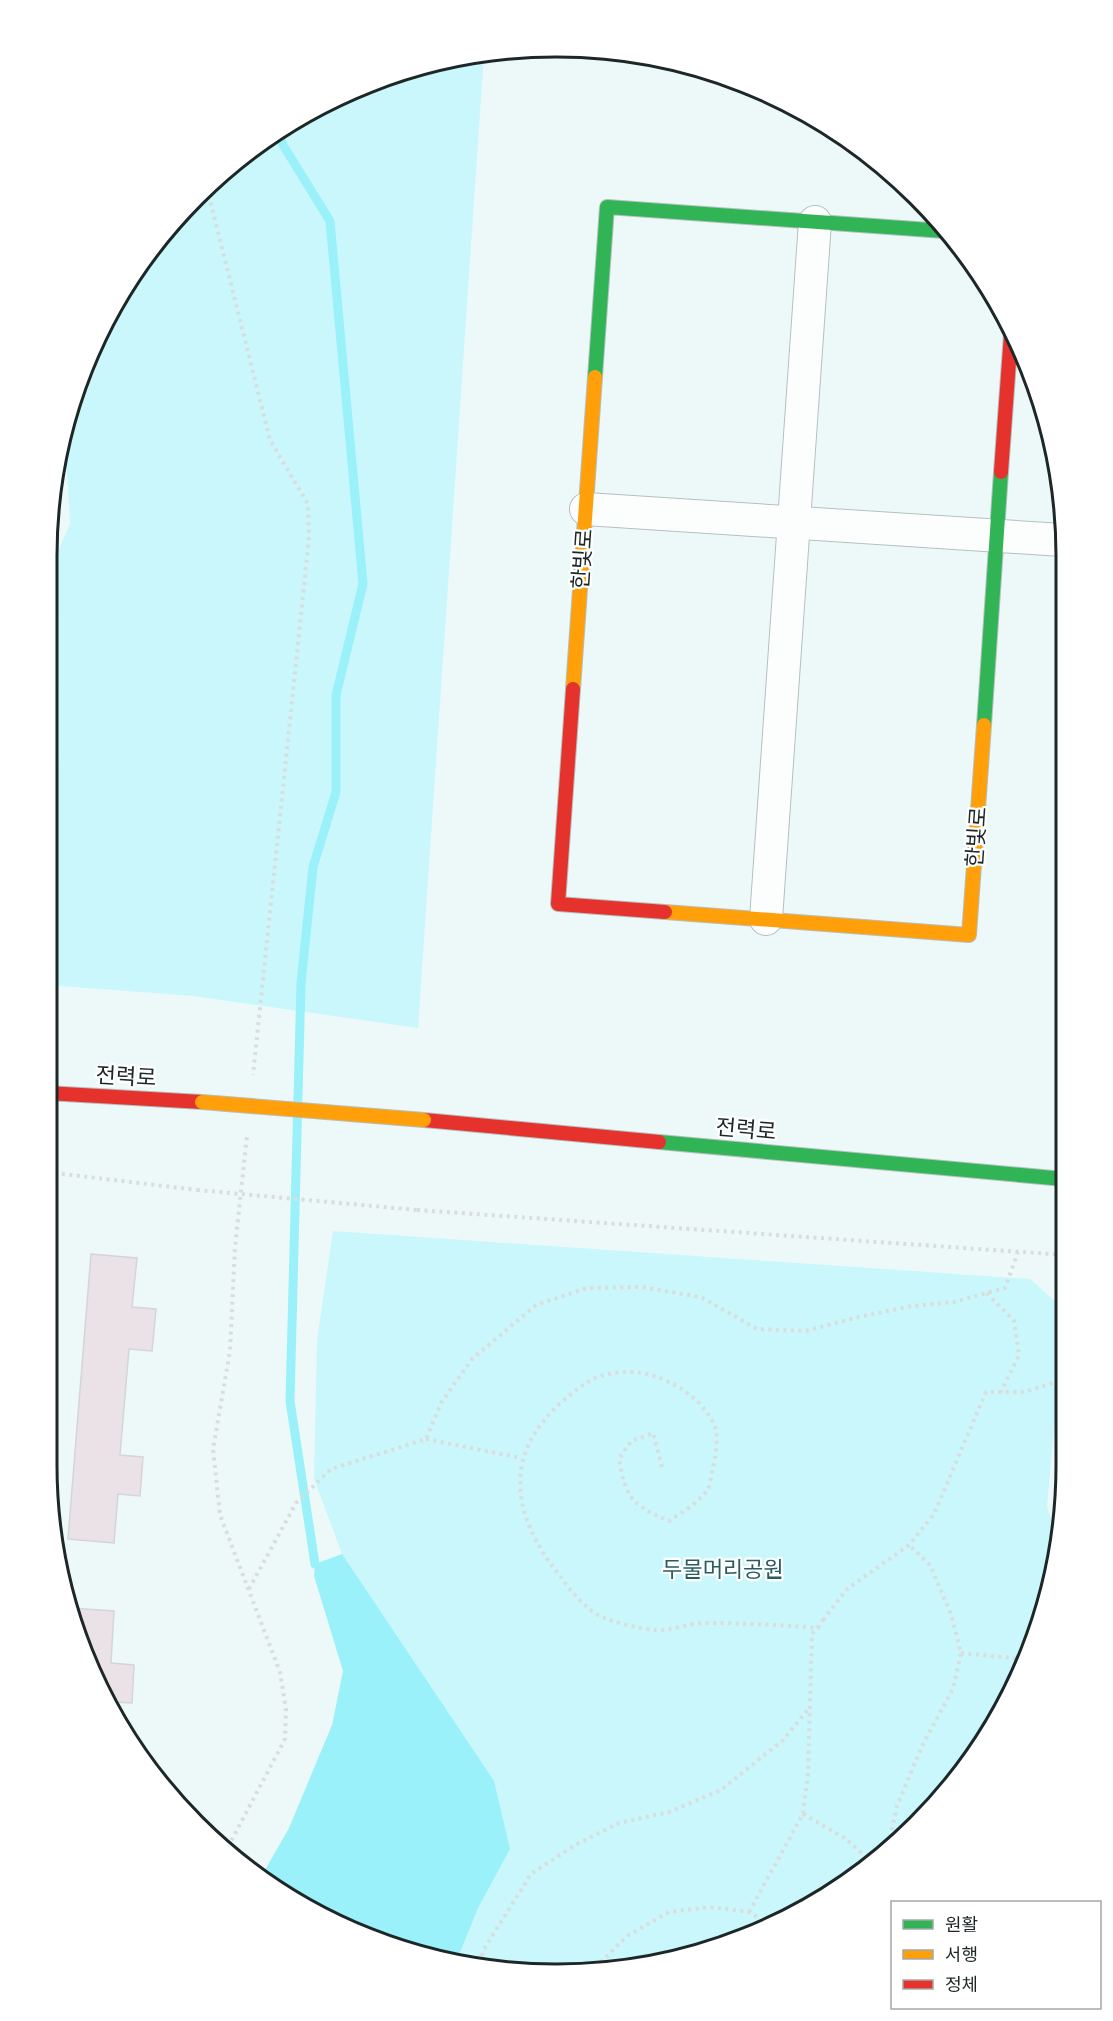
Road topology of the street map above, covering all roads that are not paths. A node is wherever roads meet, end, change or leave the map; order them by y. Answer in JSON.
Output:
{"nodes":[{"id":1,"x":815,"y":222,"type":"junction"},
{"id":2,"x":935,"y":230,"type":"edge"},
{"id":3,"x":1010,"y":348,"type":"edge"},
{"id":4,"x":586,"y":509,"type":"junction"},
{"id":5,"x":794,"y":522,"type":"junction"},
{"id":6,"x":997,"y":535,"type":"junction"},
{"id":7,"x":1055,"y":539,"type":"edge"},
{"id":8,"x":766,"y":919,"type":"junction"},
{"id":9,"x":57,"y":1094,"type":"edge"},
{"id":10,"x":1056,"y":1178,"type":"edge"}],
"edges":[{"from":1,"to":2,"type":"street","name":"한빛로"},
{"from":1,"to":4,"type":"street","name":"한빛로"},
{"from":1,"to":5,"type":"street"},
{"from":3,"to":6,"type":"street","name":"한빛로"},
{"from":4,"to":5,"type":"street","name":"한빛로"},
{"from":4,"to":8,"type":"street","name":"한빛로"},
{"from":5,"to":6,"type":"street","name":"한빛로"},
{"from":5,"to":8,"type":"street"},
{"from":6,"to":7,"type":"street","name":"한빛로"},
{"from":6,"to":8,"type":"street","name":"한빛로"},
{"from":9,"to":10,"type":"street","name":"전력로","bridge":true}]}
